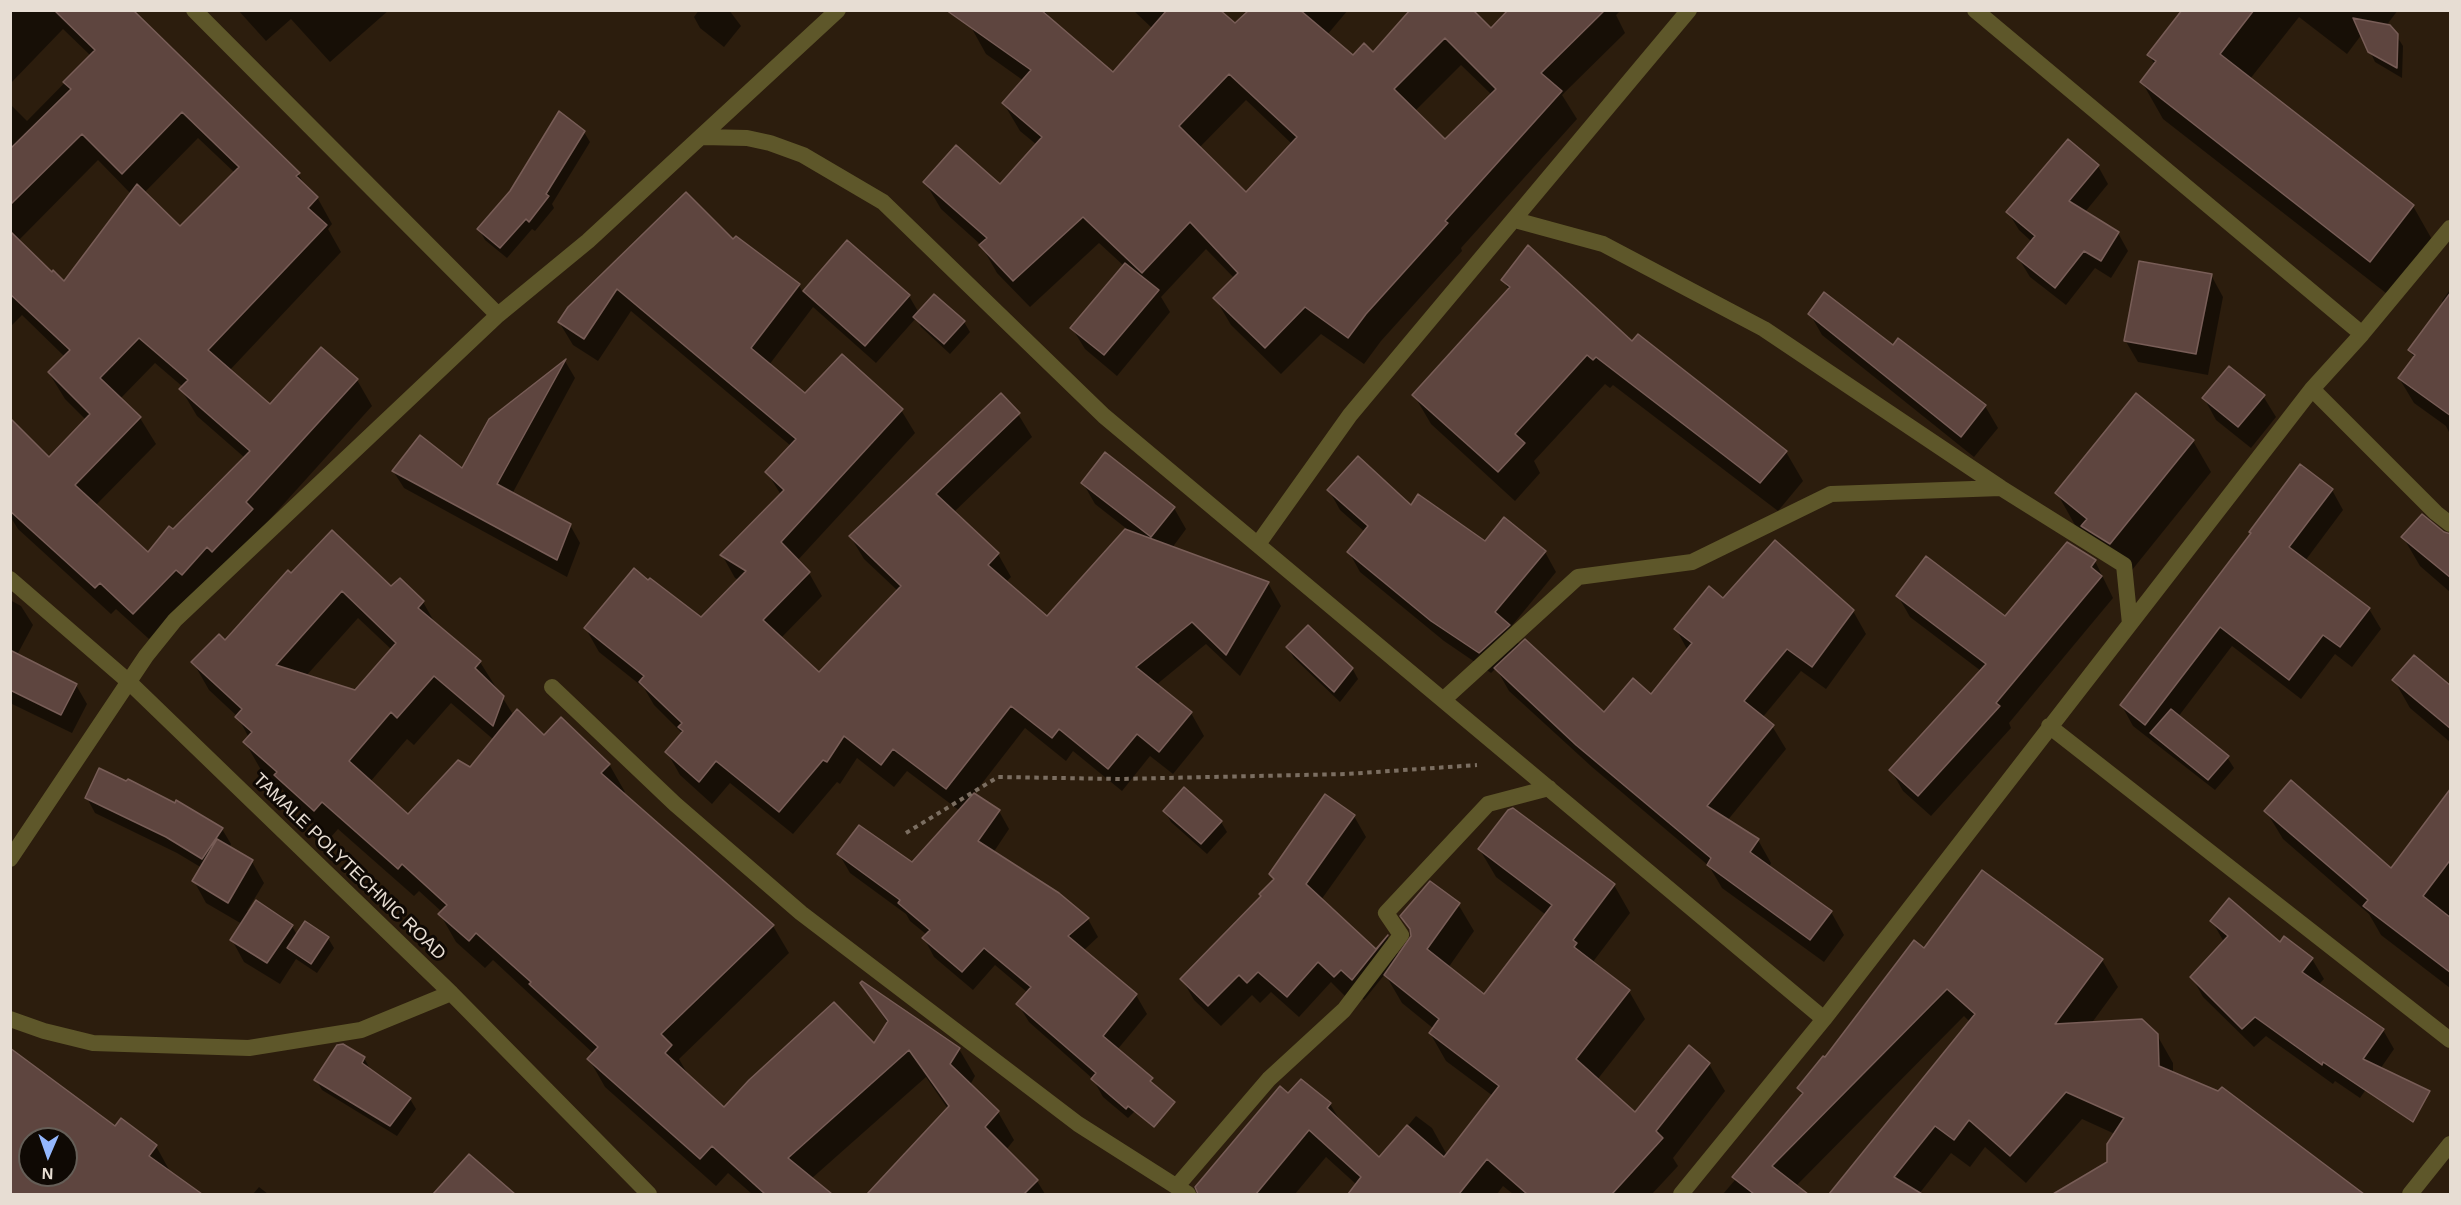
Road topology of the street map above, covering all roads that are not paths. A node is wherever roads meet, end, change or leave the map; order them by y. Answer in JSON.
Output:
{"nodes":[{"id":1,"x":194,"y":10,"type":"edge"},
{"id":2,"x":838,"y":10,"type":"edge"},
{"id":3,"x":1689,"y":10,"type":"edge"},
{"id":4,"x":1975,"y":10,"type":"edge"},
{"id":5,"x":703,"y":137,"type":"junction"},
{"id":6,"x":1515,"y":220,"type":"junction"},
{"id":7,"x":2451,"y":228,"type":"edge"},
{"id":8,"x":498,"y":315,"type":"junction"},
{"id":9,"x":2362,"y":334,"type":"junction"},
{"id":10,"x":2312,"y":389,"type":"junction"},
{"id":11,"x":2001,"y":488,"type":"junction"},
{"id":12,"x":2451,"y":524,"type":"edge"},
{"id":13,"x":1258,"y":544,"type":"junction"},
{"id":14,"x":10,"y":579,"type":"edge"},
{"id":15,"x":2130,"y":624,"type":"junction"},
{"id":16,"x":129,"y":682,"type":"junction"},
{"id":17,"x":552,"y":687,"type":"dead end"},
{"id":18,"x":1443,"y":700,"type":"junction"},
{"id":19,"x":2049,"y":726,"type":"junction"},
{"id":20,"x":1549,"y":788,"type":"junction"},
{"id":21,"x":10,"y":859,"type":"edge"},
{"id":22,"x":451,"y":993,"type":"junction"},
{"id":23,"x":10,"y":1019,"type":"edge"},
{"id":24,"x":1824,"y":1019,"type":"junction"},
{"id":25,"x":2451,"y":1040,"type":"edge"},
{"id":26,"x":2451,"y":1144,"type":"edge"},
{"id":27,"x":1182,"y":1190,"type":"edge"},
{"id":28,"x":649,"y":1194,"type":"edge"},
{"id":29,"x":1681,"y":1194,"type":"edge"},
{"id":30,"x":2410,"y":1194,"type":"edge"}],
"edges":[{"from":1,"to":8,"type":"street"},
{"from":2,"to":5,"type":"street"},
{"from":3,"to":6,"type":"street"},
{"from":4,"to":9,"type":"street"},
{"from":5,"to":8,"type":"street"},
{"from":5,"to":13,"type":"street"},
{"from":6,"to":11,"type":"street"},
{"from":6,"to":13,"type":"street"},
{"from":7,"to":9,"type":"street"},
{"from":8,"to":16,"type":"street"},
{"from":9,"to":10,"type":"street"},
{"from":10,"to":12,"type":"street"},
{"from":10,"to":15,"type":"street"},
{"from":11,"to":15,"type":"street"},
{"from":11,"to":18,"type":"street"},
{"from":13,"to":18,"type":"street"},
{"from":14,"to":16,"type":"street","name":"TAMALE POLYTECHNIC ROAD"},
{"from":15,"to":19,"type":"street"},
{"from":16,"to":21,"type":"street"},
{"from":16,"to":22,"type":"street","name":"TAMALE POLYTECHNIC ROAD"},
{"from":17,"to":27,"type":"street"},
{"from":18,"to":20,"type":"street"},
{"from":19,"to":24,"type":"street"},
{"from":19,"to":25,"type":"street"},
{"from":20,"to":24,"type":"street"},
{"from":20,"to":27,"type":"street"},
{"from":22,"to":23,"type":"street"},
{"from":22,"to":28,"type":"street","name":"TAMALE POLYTECHNIC ROAD"},
{"from":24,"to":29,"type":"street"},
{"from":26,"to":30,"type":"street"}]}
